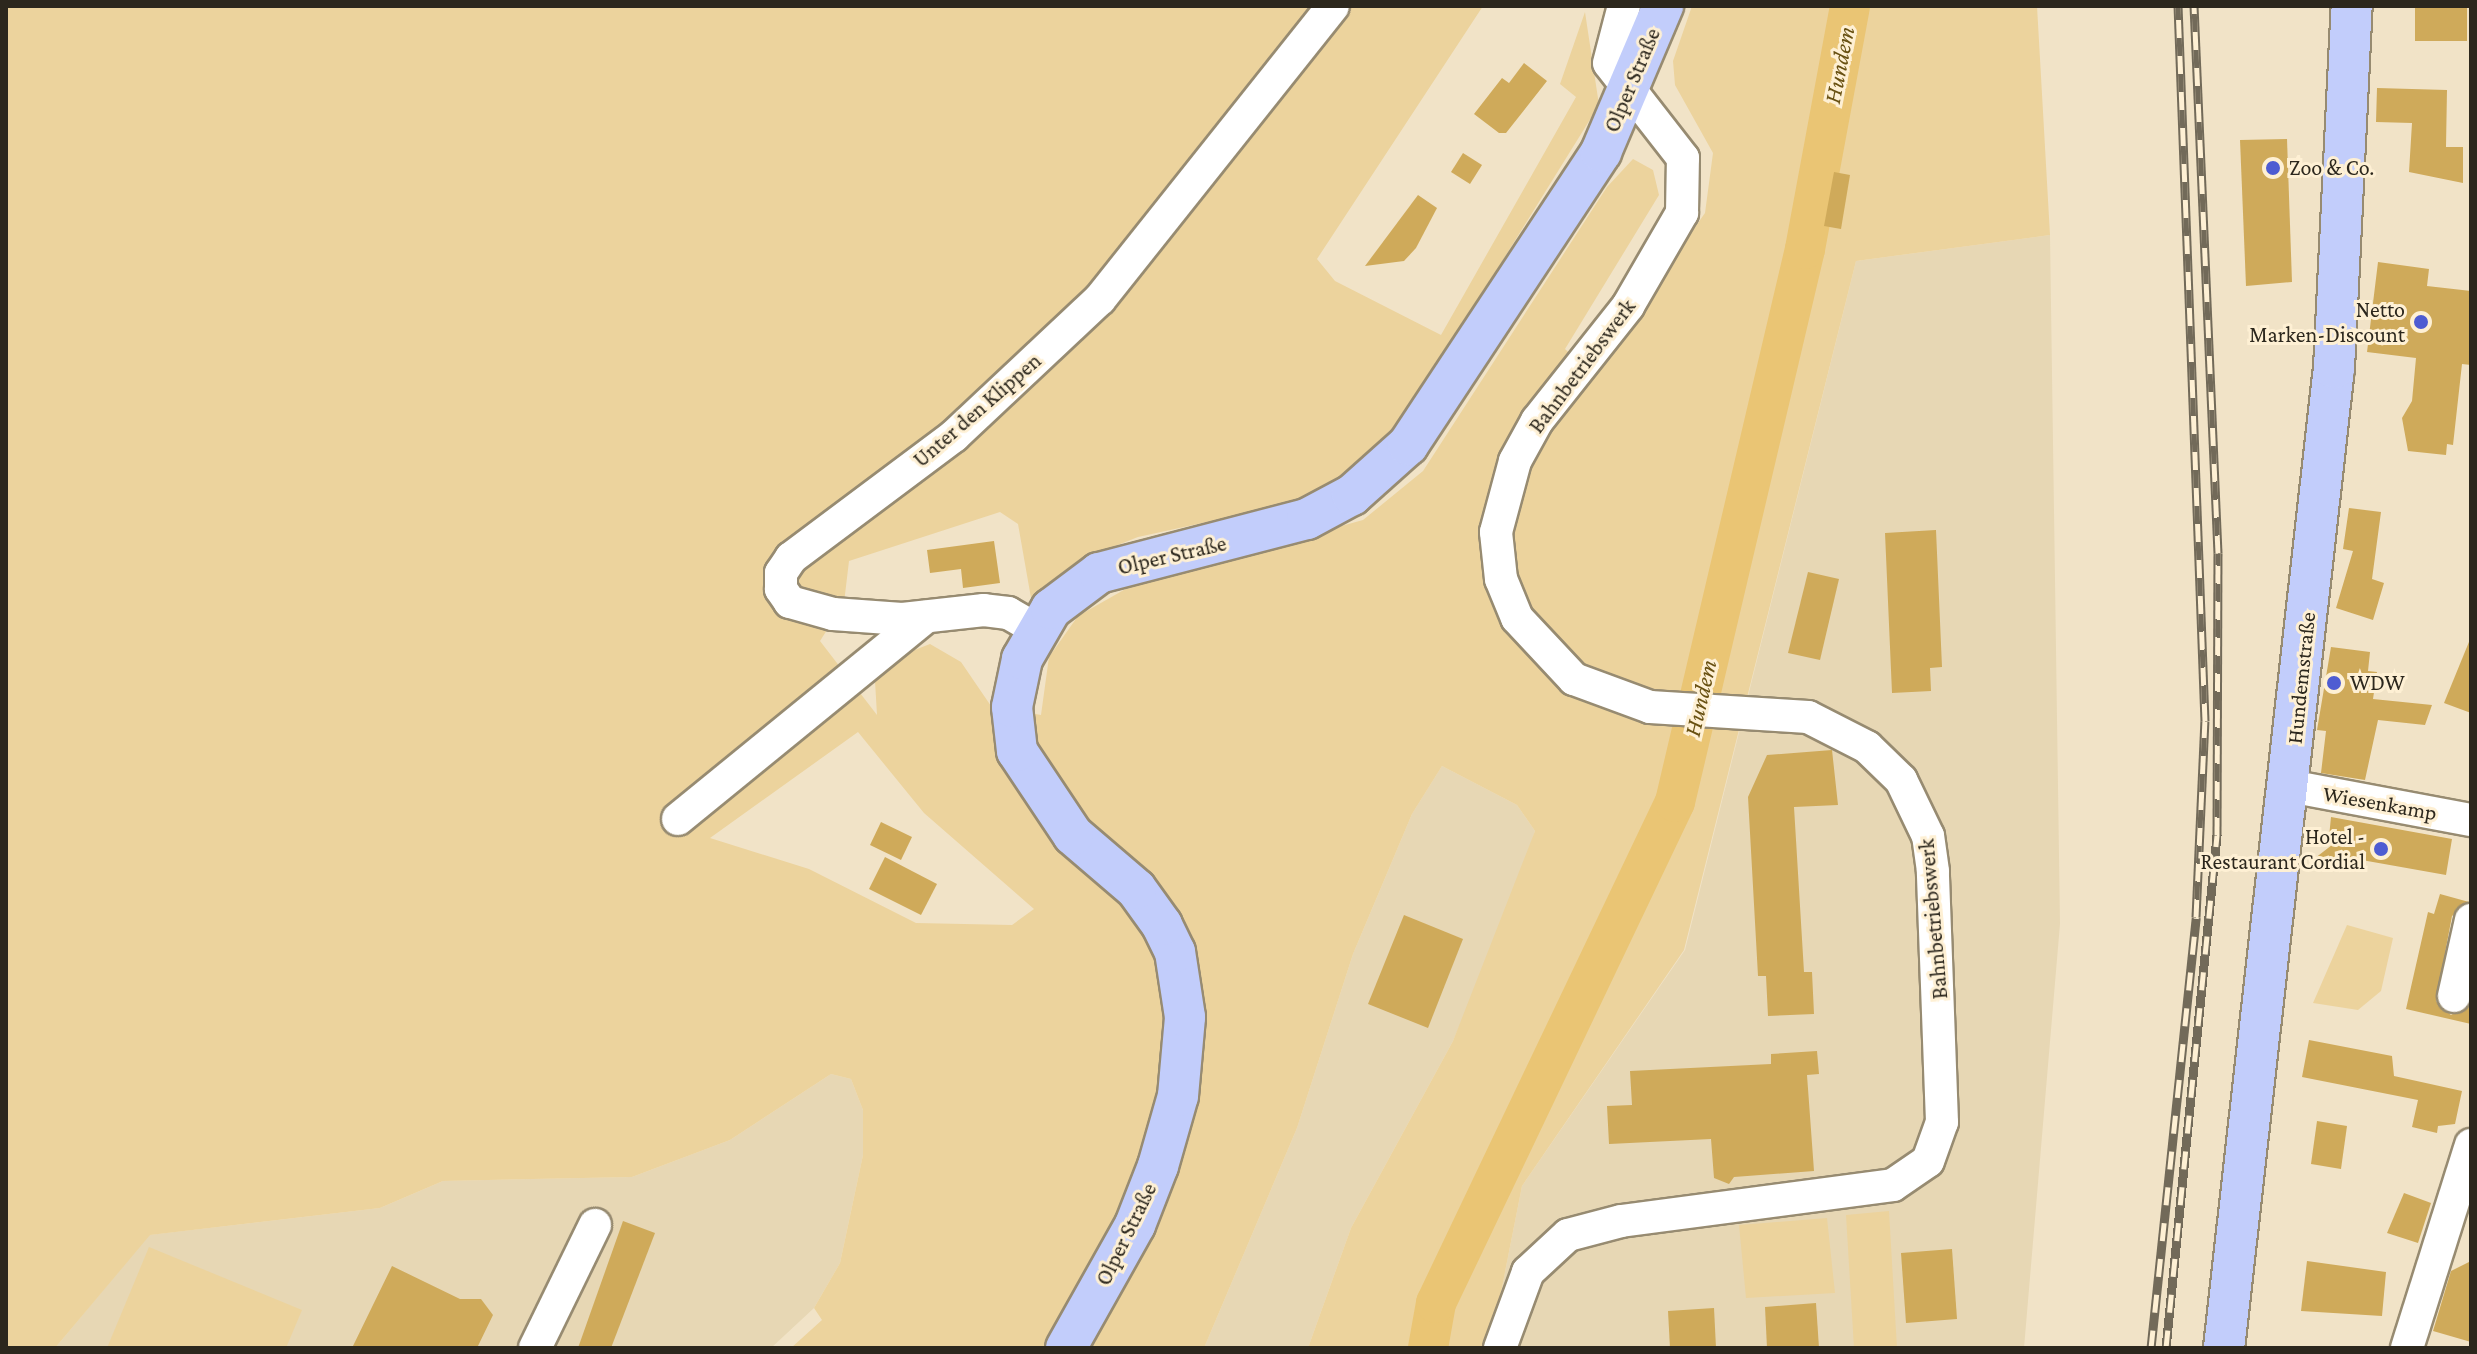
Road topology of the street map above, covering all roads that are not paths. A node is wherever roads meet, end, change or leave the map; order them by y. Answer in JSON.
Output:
{"nodes":[{"id":1,"x":1333,"y":6,"type":"edge"},
{"id":2,"x":1624,"y":6,"type":"edge"},
{"id":3,"x":1663,"y":6,"type":"edge"},
{"id":4,"x":2352,"y":6,"type":"edge"},
{"id":5,"x":1629,"y":96,"type":"junction"},
{"id":6,"x":926,"y":617,"type":"junction"},
{"id":7,"x":1036,"y":629,"type":"junction"},
{"id":8,"x":2289,"y":786,"type":"junction"},
{"id":9,"x":678,"y":819,"type":"dead end"},
{"id":10,"x":2471,"y":820,"type":"edge"},
{"id":11,"x":2471,"y":920,"type":"edge"},
{"id":12,"x":2454,"y":996,"type":"dead end"},
{"id":13,"x":2471,"y":1145,"type":"edge"},
{"id":14,"x":595,"y":1225,"type":"dead end"},
{"id":15,"x":535,"y":1348,"type":"edge"},
{"id":16,"x":1066,"y":1348,"type":"edge"},
{"id":17,"x":1500,"y":1348,"type":"edge"},
{"id":18,"x":2224,"y":1348,"type":"edge"},
{"id":19,"x":2407,"y":1348,"type":"edge"}],
"edges":[{"from":1,"to":6,"type":"street","name":"Unter den Klippen"},
{"from":2,"to":5,"type":"street","name":"Bahnbetriebswerk"},
{"from":3,"to":5,"type":"main road","name":"Olper Straße"},
{"from":4,"to":8,"type":"main road","name":"Hundemstraße"},
{"from":5,"to":7,"type":"main road","name":"Olper Straße"},
{"from":5,"to":17,"type":"street","name":"Bahnbetriebswerk"},
{"from":6,"to":7,"type":"street","name":"Unter den Klippen"},
{"from":6,"to":9,"type":"street"},
{"from":7,"to":16,"type":"main road","name":"Olper Straße"},
{"from":8,"to":10,"type":"street","name":"Wiesenkamp"},
{"from":8,"to":18,"type":"main road","name":"Hundemstraße"},
{"from":11,"to":12,"type":"street"},
{"from":13,"to":19,"type":"street"},
{"from":14,"to":15,"type":"street"}]}
